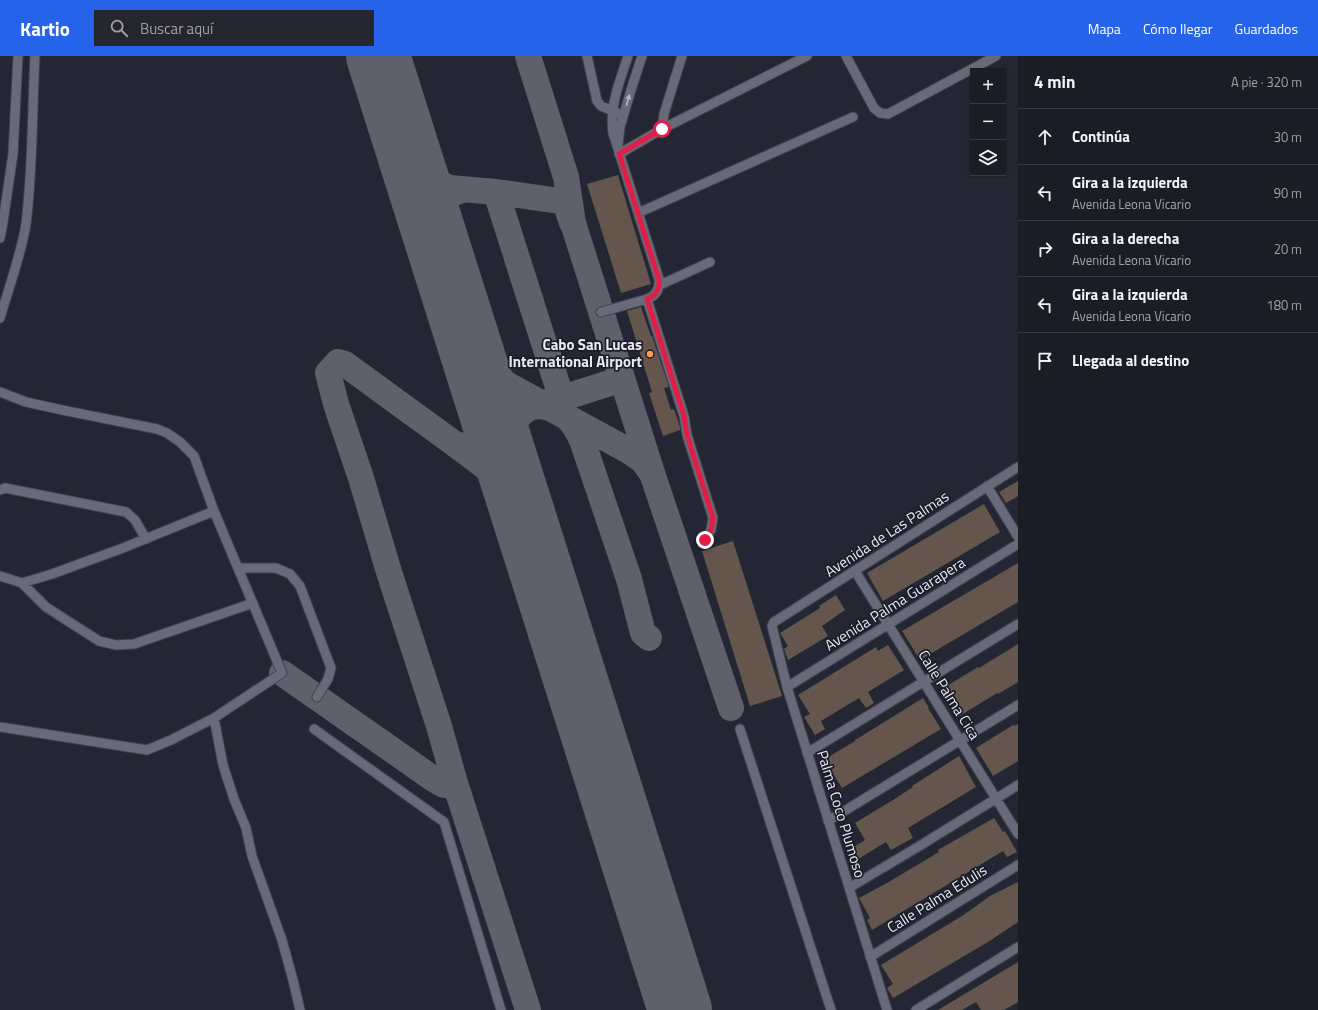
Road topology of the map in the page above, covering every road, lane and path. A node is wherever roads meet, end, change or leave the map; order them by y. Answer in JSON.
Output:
{"nodes":[{"id":1,"x":18,"y":56,"type":"edge"},
{"id":2,"x":35,"y":56,"type":"edge"},
{"id":3,"x":586,"y":56,"type":"edge"},
{"id":4,"x":628,"y":56,"type":"edge"},
{"id":5,"x":642,"y":56,"type":"edge"},
{"id":6,"x":682,"y":56,"type":"edge"},
{"id":7,"x":807,"y":56,"type":"edge"},
{"id":8,"x":846,"y":56,"type":"edge"},
{"id":9,"x":996,"y":56,"type":"edge"},
{"id":10,"x":613,"y":111,"type":"junction"},
{"id":11,"x":624,"y":115,"type":"junction"},
{"id":12,"x":852,"y":117,"type":"dead end"},
{"id":13,"x":662,"y":129,"type":"junction"},
{"id":14,"x":619,"y":153,"type":"junction"},
{"id":15,"x":638,"y":213,"type":"junction"},
{"id":16,"x":0,"y":238,"type":"edge"},
{"id":17,"x":710,"y":262,"type":"dead end"},
{"id":18,"x":660,"y":285,"type":"junction"},
{"id":19,"x":647,"y":299,"type":"junction"},
{"id":20,"x":601,"y":312,"type":"dead end"},
{"id":21,"x":0,"y":318,"type":"edge"},
{"id":22,"x":0,"y":392,"type":"edge"},
{"id":23,"x":1018,"y":467,"type":"edge"},
{"id":24,"x":987,"y":486,"type":"junction"},
{"id":25,"x":0,"y":490,"type":"edge"},
{"id":26,"x":214,"y":511,"type":"junction"},
{"id":27,"x":1018,"y":537,"type":"edge"},
{"id":28,"x":146,"y":539,"type":"junction"},
{"id":29,"x":705,"y":540,"type":"dead end"},
{"id":30,"x":1018,"y":544,"type":"edge"},
{"id":31,"x":238,"y":568,"type":"junction"},
{"id":32,"x":856,"y":571,"type":"junction"},
{"id":33,"x":0,"y":576,"type":"edge"},
{"id":34,"x":22,"y":583,"type":"junction"},
{"id":35,"x":253,"y":603,"type":"junction"},
{"id":36,"x":888,"y":624,"type":"junction"},
{"id":37,"x":1018,"y":624,"type":"edge"},
{"id":38,"x":772,"y":626,"type":"joint"},
{"id":39,"x":924,"y":682,"type":"junction"},
{"id":40,"x":787,"y":687,"type":"junction"},
{"id":41,"x":317,"y":697,"type":"dead end"},
{"id":42,"x":1018,"y":705,"type":"edge"},
{"id":43,"x":214,"y":718,"type":"junction"},
{"id":44,"x":0,"y":727,"type":"edge"},
{"id":45,"x":314,"y":729,"type":"dead end"},
{"id":46,"x":740,"y":729,"type":"dead end"},
{"id":47,"x":960,"y":741,"type":"junction"},
{"id":48,"x":807,"y":753,"type":"junction"},
{"id":49,"x":1018,"y":785,"type":"edge"},
{"id":50,"x":996,"y":798,"type":"junction"},
{"id":51,"x":828,"y":821,"type":"junction"},
{"id":52,"x":1018,"y":834,"type":"edge"},
{"id":53,"x":1018,"y":865,"type":"edge"},
{"id":54,"x":849,"y":888,"type":"junction"},
{"id":55,"x":1018,"y":947,"type":"edge"},
{"id":56,"x":870,"y":957,"type":"junction"},
{"id":57,"x":300,"y":1010,"type":"edge"},
{"id":58,"x":501,"y":1010,"type":"edge"},
{"id":59,"x":831,"y":1010,"type":"edge"},
{"id":60,"x":887,"y":1010,"type":"edge"},
{"id":61,"x":916,"y":1010,"type":"edge"}],
"edges":[{"from":1,"to":16,"type":"street"},
{"from":2,"to":21,"type":"street"},
{"from":3,"to":10,"type":"street"},
{"from":4,"to":10,"type":"street"},
{"from":11,"to":5,"type":"street","one_way":true},
{"from":6,"to":13,"type":"street"},
{"from":7,"to":13,"type":"street"},
{"from":8,"to":9,"type":"street"},
{"from":10,"to":11,"type":"street"},
{"from":10,"to":14,"type":"street"},
{"from":11,"to":14,"type":"street"},
{"from":12,"to":15,"type":"street"},
{"from":13,"to":14,"type":"street"},
{"from":14,"to":15,"type":"street"},
{"from":15,"to":18,"type":"street"},
{"from":17,"to":18,"type":"street"},
{"from":18,"to":19,"type":"street"},
{"from":19,"to":20,"type":"street"},
{"from":19,"to":29,"type":"street"},
{"from":22,"to":26,"type":"street"},
{"from":23,"to":24,"type":"street","name":"Avenida de Las Palmas"},
{"from":24,"to":27,"type":"street"},
{"from":24,"to":32,"type":"street","name":"Avenida de Las Palmas"},
{"from":25,"to":28,"type":"street"},
{"from":26,"to":28,"type":"street"},
{"from":26,"to":31,"type":"street"},
{"from":28,"to":34,"type":"street"},
{"from":30,"to":36,"type":"street","name":"Avenida Palma Guarapera"},
{"from":31,"to":35,"type":"street"},
{"from":31,"to":41,"type":"street"},
{"from":32,"to":36,"type":"street","name":"Calle Palma Cica"},
{"from":32,"to":38,"type":"street","name":"Avenida de Las Palmas"},
{"from":33,"to":34,"type":"street"},
{"from":34,"to":35,"type":"street"},
{"from":35,"to":43,"type":"street"},
{"from":36,"to":39,"type":"street","name":"Calle Palma Cica"},
{"from":36,"to":40,"type":"street","name":"Avenida Palma Guarapera"},
{"from":37,"to":39,"type":"street"},
{"from":38,"to":40,"type":"street","name":"Palma Coco Plumoso"},
{"from":39,"to":47,"type":"street","name":"Calle Palma Cica"},
{"from":39,"to":48,"type":"street"},
{"from":40,"to":48,"type":"street","name":"Palma Coco Plumoso"},
{"from":42,"to":47,"type":"street"},
{"from":43,"to":44,"type":"street"},
{"from":43,"to":57,"type":"street"},
{"from":45,"to":58,"type":"street"},
{"from":46,"to":59,"type":"street"},
{"from":47,"to":50,"type":"street","name":"Calle Palma Cica"},
{"from":47,"to":51,"type":"street"},
{"from":48,"to":51,"type":"street","name":"Palma Coco Plumoso"},
{"from":49,"to":50,"type":"street"},
{"from":50,"to":52,"type":"street","name":"Calle Palma Cica"},
{"from":50,"to":54,"type":"street"},
{"from":51,"to":54,"type":"street","name":"Palma Coco Plumoso"},
{"from":53,"to":56,"type":"street","name":"Calle Palma Edulis"},
{"from":54,"to":56,"type":"street","name":"Palma Coco Plumoso"},
{"from":55,"to":61,"type":"street"},
{"from":56,"to":60,"type":"street","name":"Palma Coco Plumoso"}]}
